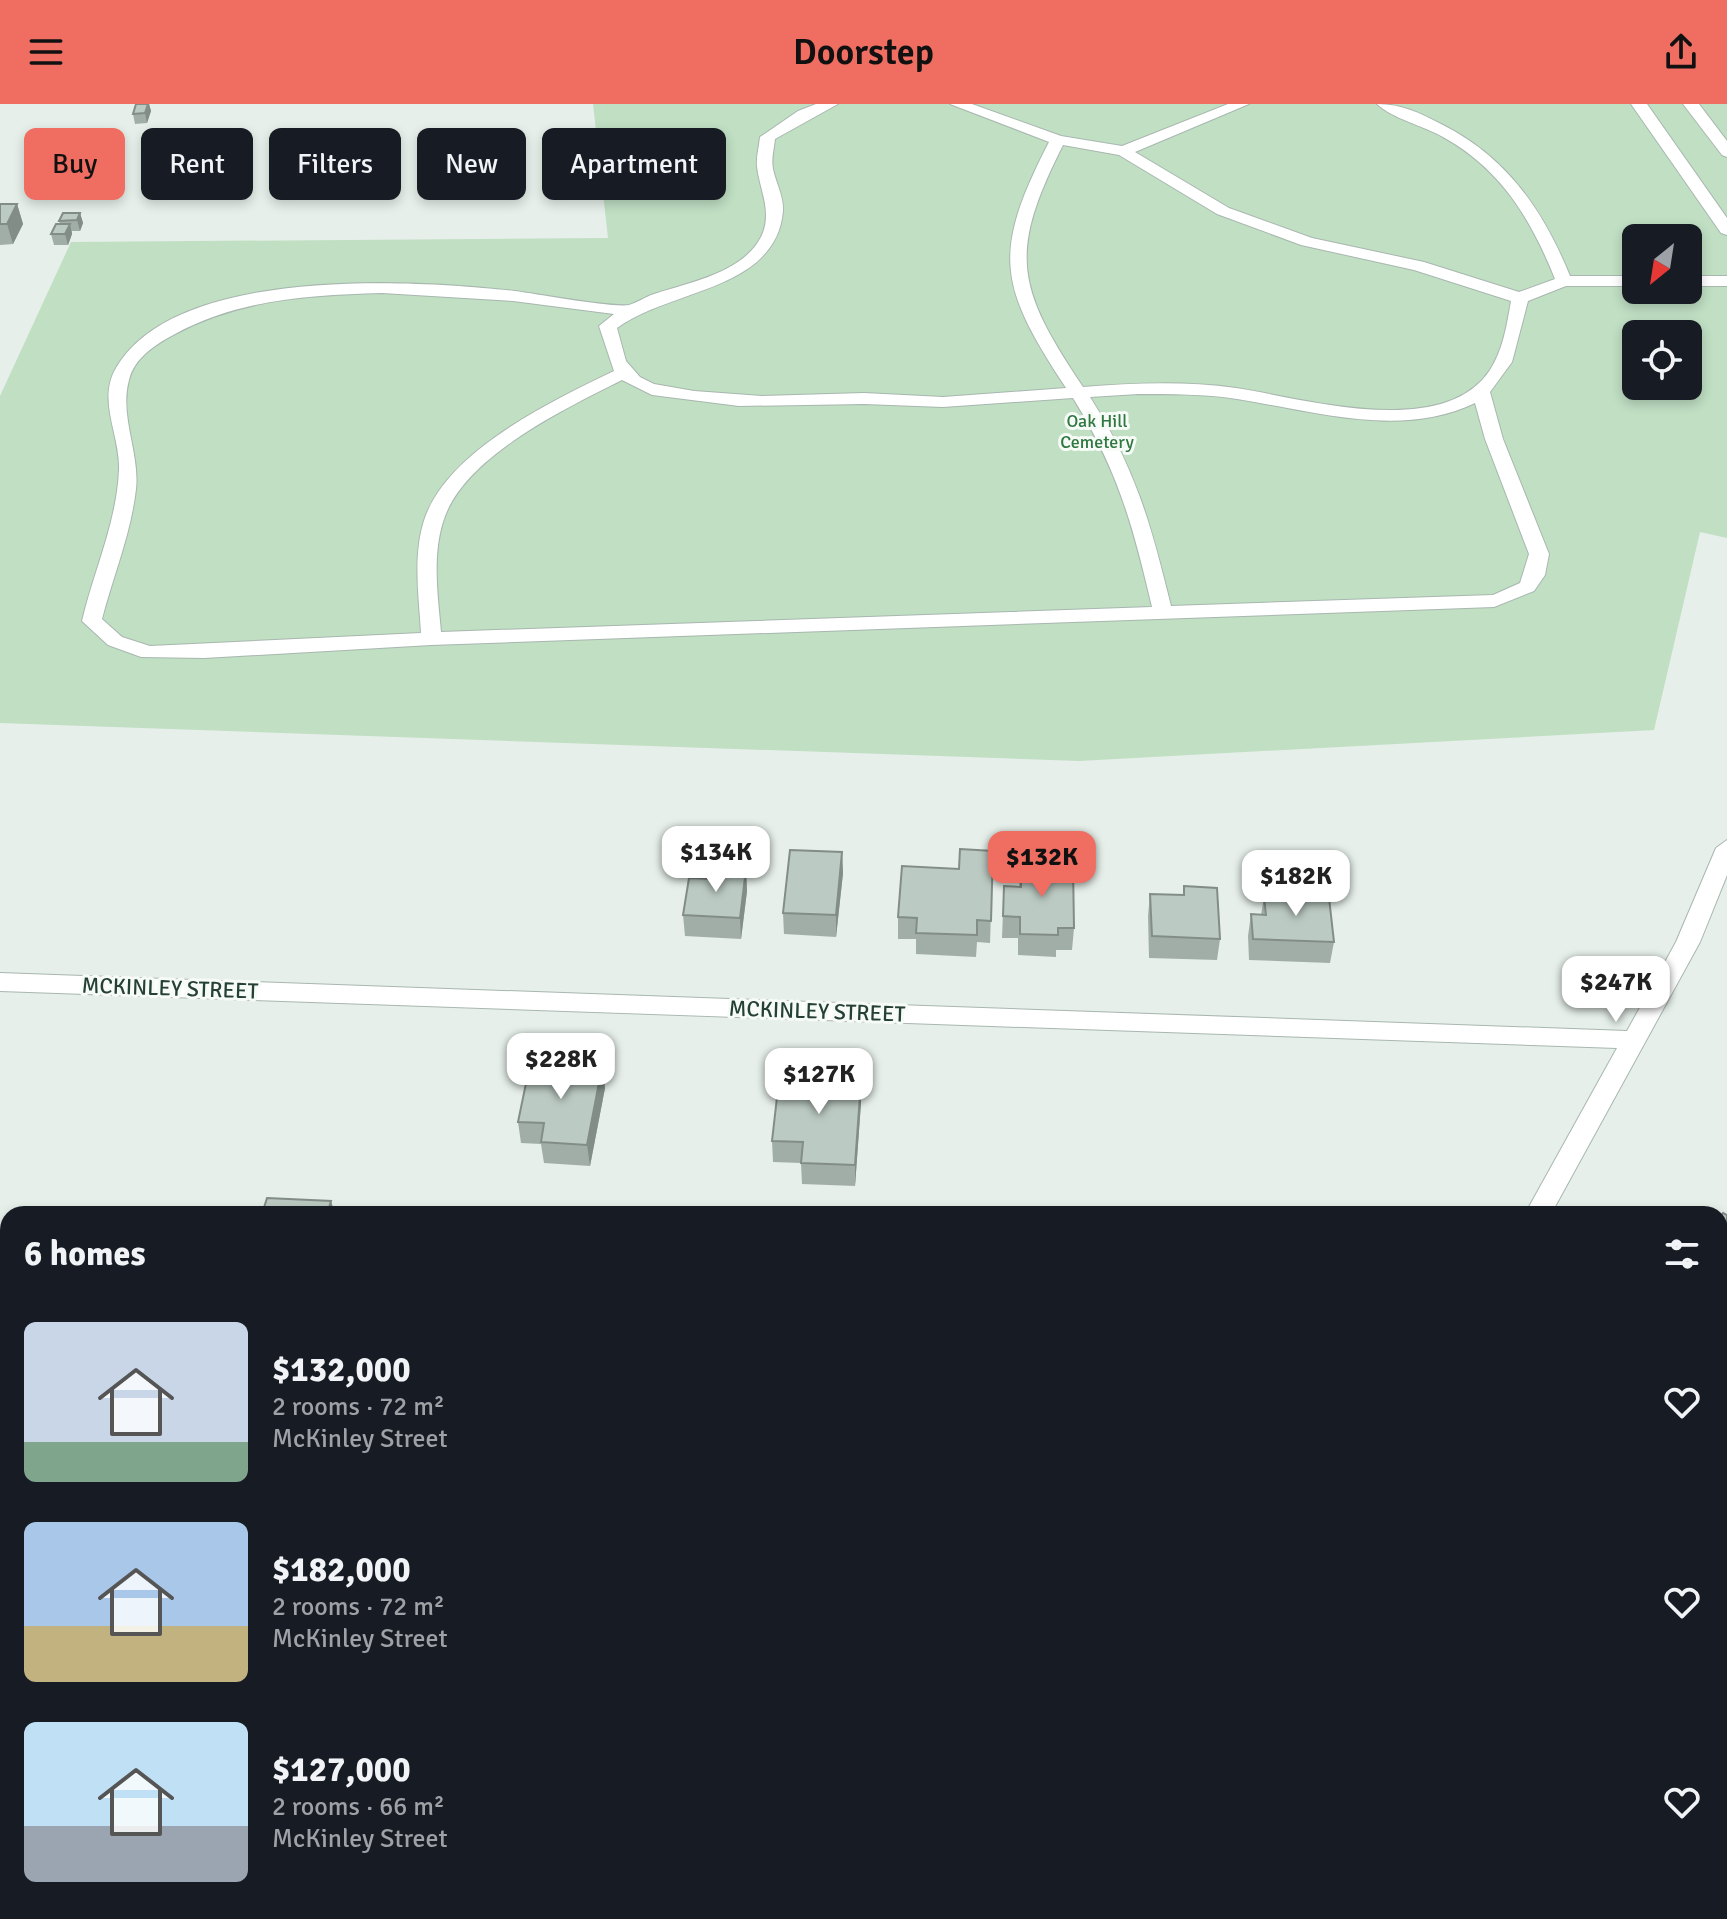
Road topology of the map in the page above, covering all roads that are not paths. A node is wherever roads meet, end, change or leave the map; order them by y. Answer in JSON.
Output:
{"nodes":[{"id":1,"x":830,"y":104,"type":"edge"},
{"id":2,"x":958,"y":104,"type":"edge"},
{"id":3,"x":1241,"y":104,"type":"edge"},
{"id":4,"x":1385,"y":104,"type":"edge"},
{"id":5,"x":1639,"y":104,"type":"edge"},
{"id":6,"x":1691,"y":104,"type":"edge"},
{"id":7,"x":1058,"y":140,"type":"junction"},
{"id":8,"x":1123,"y":151,"type":"junction"},
{"id":9,"x":1727,"y":152,"type":"edge"},
{"id":10,"x":1727,"y":230,"type":"edge"},
{"id":11,"x":1564,"y":281,"type":"junction"},
{"id":12,"x":1622,"y":281,"type":"edge"},
{"id":13,"x":1702,"y":281,"type":"edge"},
{"id":14,"x":1727,"y":281,"type":"edge"},
{"id":15,"x":1520,"y":298,"type":"junction"},
{"id":16,"x":624,"y":310,"type":"junction"},
{"id":17,"x":623,"y":373,"type":"junction"},
{"id":18,"x":1076,"y":392,"type":"junction"},
{"id":19,"x":1481,"y":393,"type":"junction"},
{"id":20,"x":1163,"y":613,"type":"junction"},
{"id":21,"x":431,"y":639,"type":"junction"},
{"id":22,"x":1727,"y":848,"type":"edge"},
{"id":23,"x":0,"y":982,"type":"edge"},
{"id":24,"x":1635,"y":1040,"type":"junction"},
{"id":25,"x":1542,"y":1206,"type":"edge"}],
"edges":[{"from":1,"to":16,"type":"street"},
{"from":2,"to":7,"type":"street"},
{"from":3,"to":8,"type":"street"},
{"from":4,"to":11,"type":"street"},
{"from":5,"to":10,"type":"street"},
{"from":6,"to":9,"type":"street"},
{"from":7,"to":8,"type":"street"},
{"from":7,"to":18,"type":"street"},
{"from":8,"to":15,"type":"street"},
{"from":11,"to":12,"type":"street"},
{"from":11,"to":15,"type":"street"},
{"from":13,"to":14,"type":"street"},
{"from":15,"to":19,"type":"street"},
{"from":16,"to":17,"type":"street"},
{"from":16,"to":21,"type":"street"},
{"from":17,"to":18,"type":"street"},
{"from":17,"to":21,"type":"street"},
{"from":18,"to":19,"type":"street"},
{"from":18,"to":20,"type":"street"},
{"from":19,"to":20,"type":"street"},
{"from":20,"to":21,"type":"street"},
{"from":22,"to":24,"type":"street"},
{"from":23,"to":24,"type":"street","name":"MCKINLEY STREET"},
{"from":24,"to":25,"type":"street"}]}
